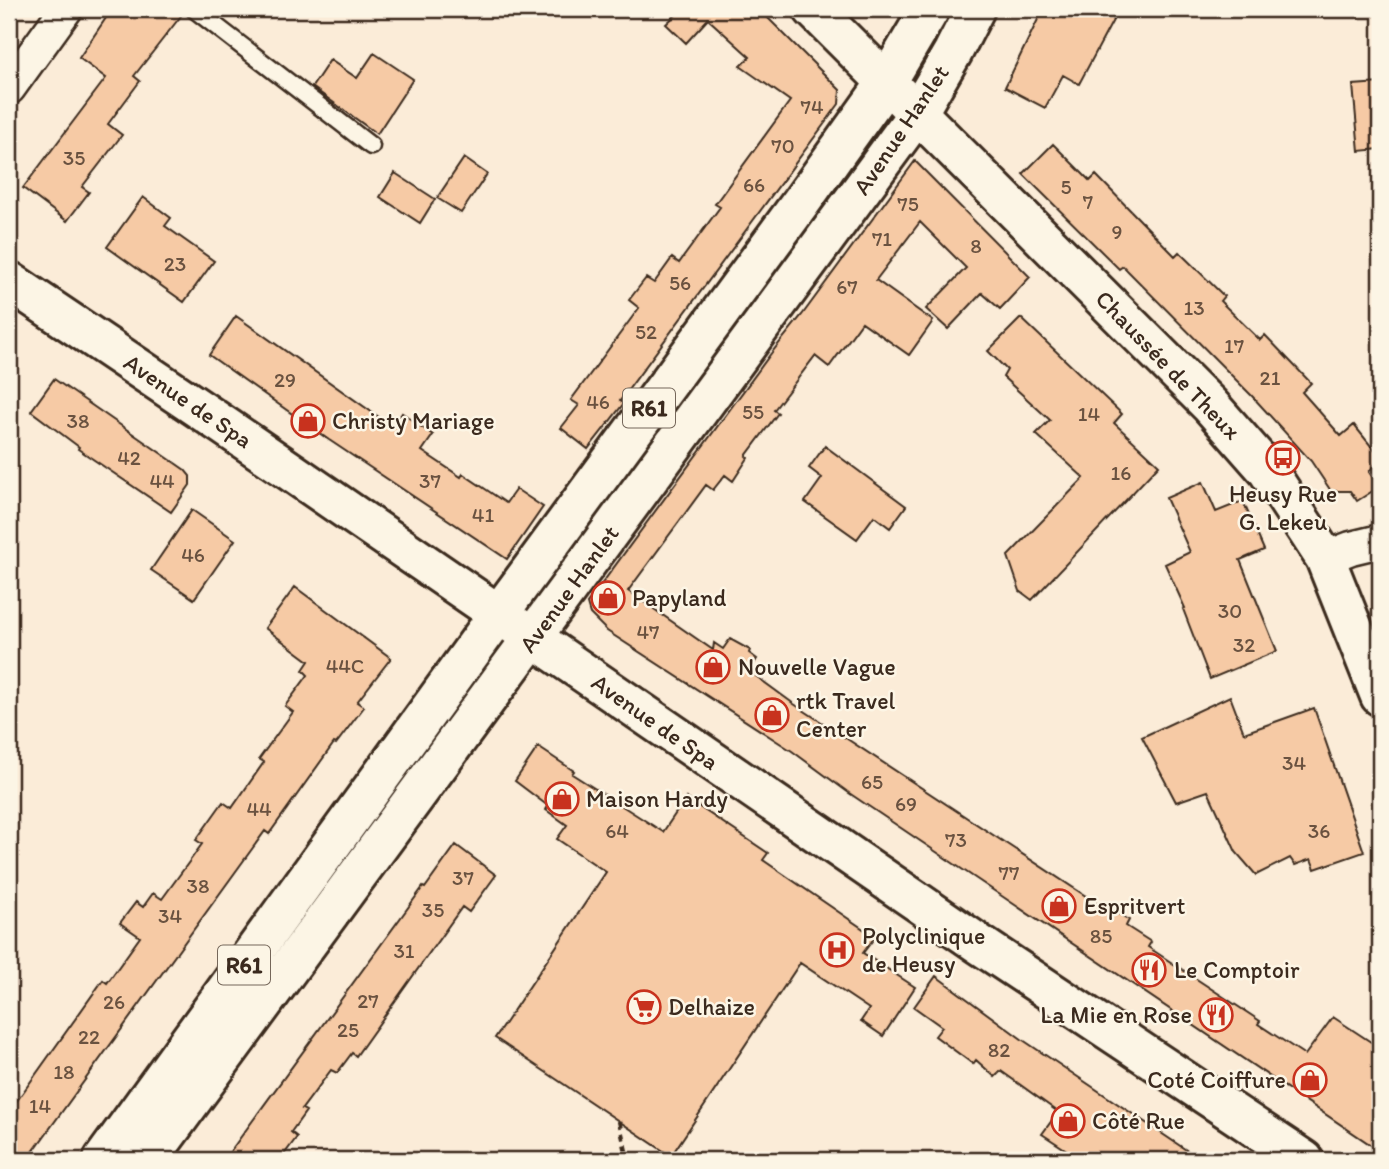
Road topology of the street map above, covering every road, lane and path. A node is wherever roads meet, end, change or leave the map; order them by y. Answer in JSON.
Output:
{"nodes":[{"id":1,"x":66,"y":9,"type":"edge"},
{"id":2,"x":194,"y":9,"type":"edge"},
{"id":3,"x":813,"y":9,"type":"edge"},
{"id":4,"x":930,"y":9,"type":"edge"},
{"id":5,"x":975,"y":9,"type":"edge"},
{"id":6,"x":887,"y":82,"type":"junction"},
{"id":7,"x":9,"y":88,"type":"edge"},
{"id":8,"x":916,"y":114,"type":"junction"},
{"id":9,"x":371,"y":146,"type":"dead end"},
{"id":10,"x":9,"y":281,"type":"edge"},
{"id":11,"x":1380,"y":541,"type":"edge"},
{"id":12,"x":1325,"y":558,"type":"junction"},
{"id":13,"x":498,"y":614,"type":"junction"},
{"id":14,"x":533,"y":638,"type":"junction"},
{"id":15,"x":1380,"y":696,"type":"edge"},
{"id":16,"x":619,"y":1121,"type":"dead end"},
{"id":17,"x":103,"y":1160,"type":"edge"},
{"id":18,"x":148,"y":1160,"type":"edge"},
{"id":19,"x":628,"y":1160,"type":"edge"},
{"id":20,"x":1304,"y":1160,"type":"edge"}],
"edges":[{"from":1,"to":7,"type":"street"},
{"from":2,"to":9,"type":"lane"},
{"from":3,"to":6,"type":"main road","name":"Chaussée de Theux"},
{"from":4,"to":6,"type":"main road","number":"R61"},
{"from":5,"to":8,"type":"main road","name":"Avenue Hanlet","number":"R61"},
{"from":6,"to":8,"type":"main road","name":"Chaussée de Theux"},
{"from":6,"to":13,"type":"main road","name":"Avenue Hanlet","number":"R61"},
{"from":8,"to":12,"type":"main road","name":"Chaussée de Theux"},
{"from":8,"to":14,"type":"main road","name":"Avenue Hanlet","number":"R61"},
{"from":10,"to":13,"type":"main road","name":"Avenue de Spa"},
{"from":11,"to":12,"type":"street"},
{"from":12,"to":15,"type":"main road","name":"Chaussée de Theux"},
{"from":13,"to":14,"type":"main road","name":"Avenue de Spa"},
{"from":13,"to":17,"type":"main road","name":"Avenue Hanlet","number":"R61"},
{"from":14,"to":18,"type":"main road","name":"Avenue Hanlet","number":"R61"},
{"from":14,"to":20,"type":"main road","name":"Avenue de Spa"},
{"from":16,"to":19,"type":"path"}]}
